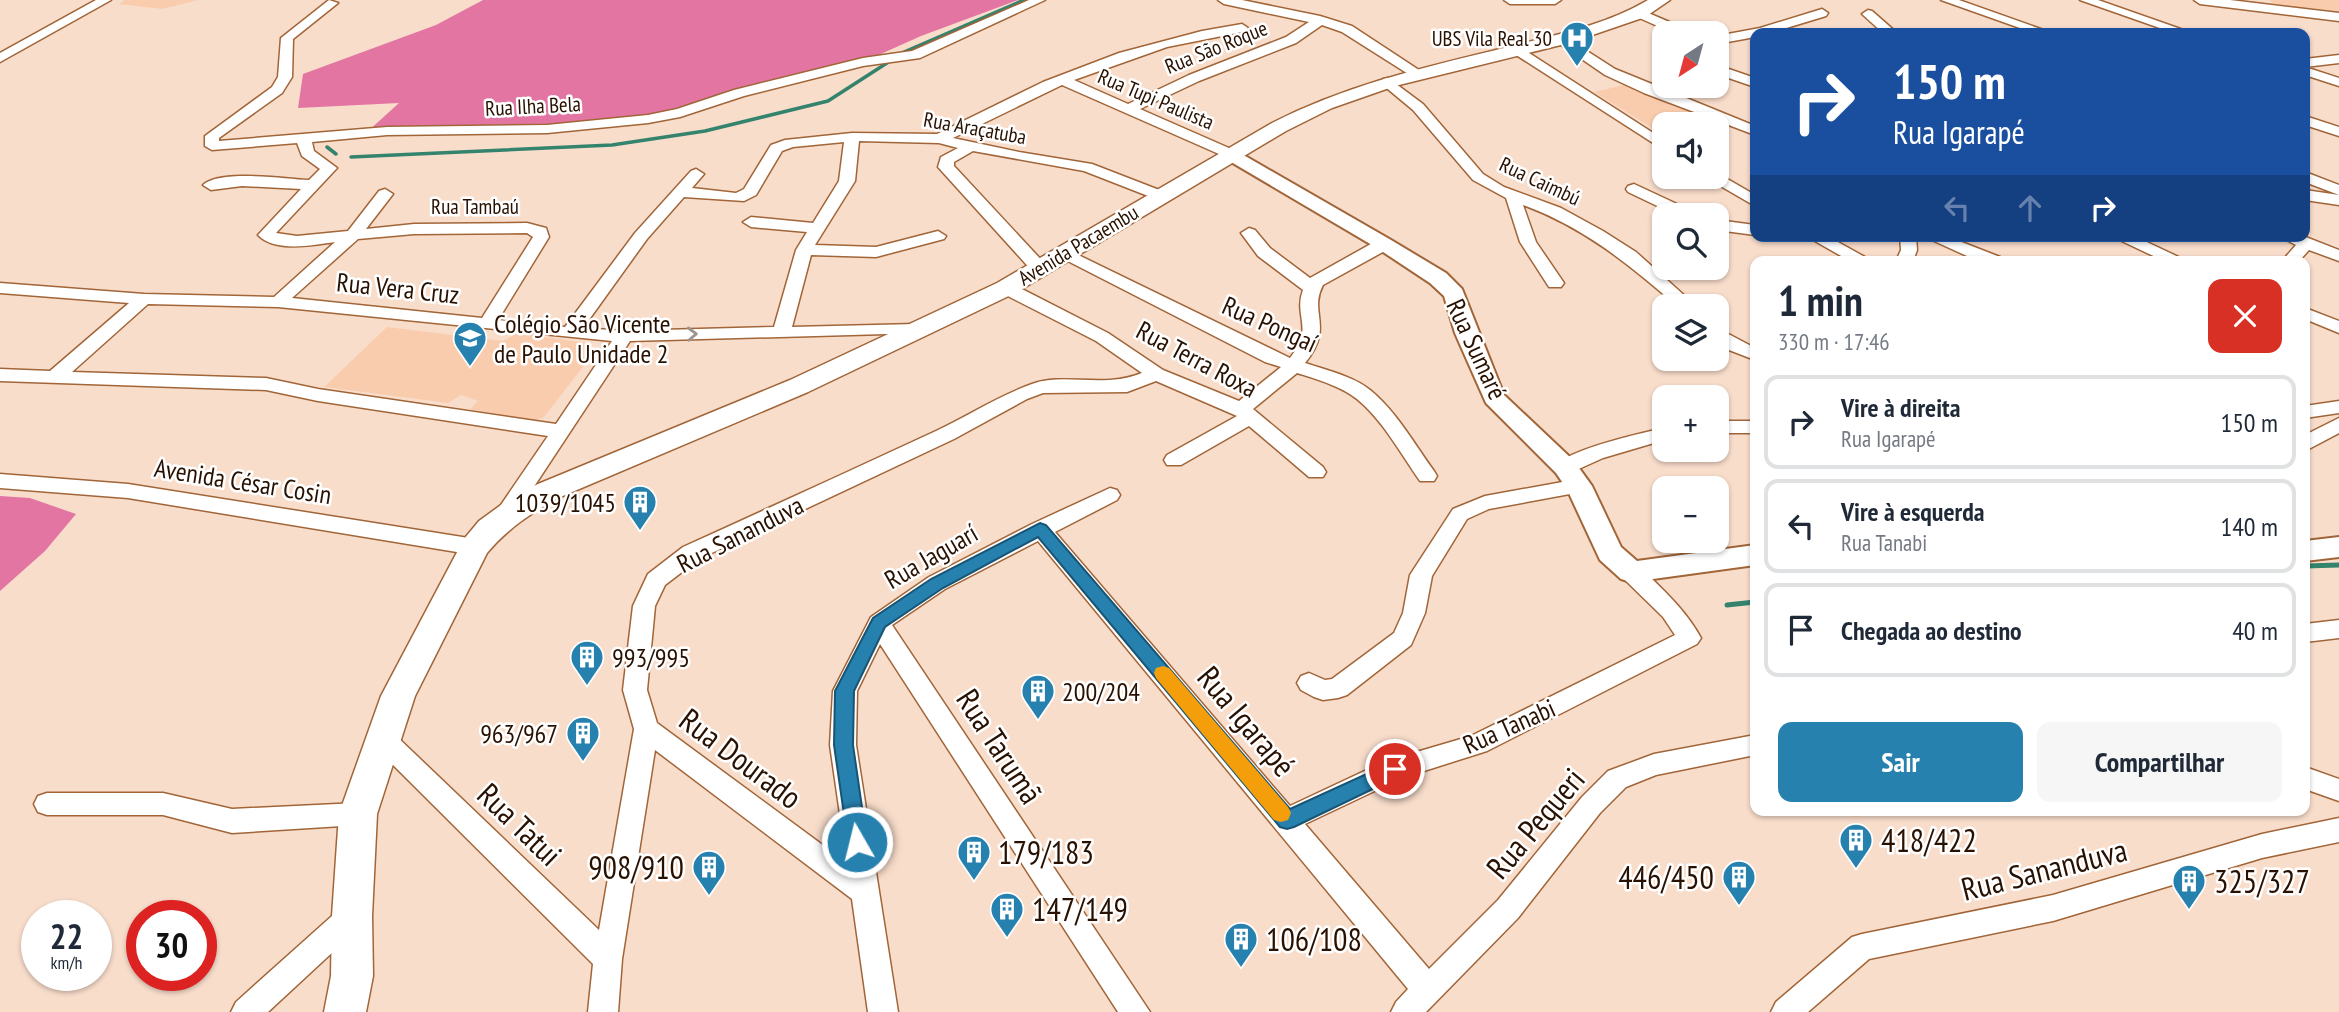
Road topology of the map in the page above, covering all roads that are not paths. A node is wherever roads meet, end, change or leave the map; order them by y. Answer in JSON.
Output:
{"nodes":[{"id":1,"x":105,"y":0,"type":"edge"},
{"id":2,"x":1039,"y":0,"type":"edge"},
{"id":3,"x":1224,"y":0,"type":"edge"},
{"id":4,"x":1510,"y":0,"type":"edge"},
{"id":5,"x":1555,"y":0,"type":"edge"},
{"id":6,"x":1661,"y":0,"type":"edge"},
{"id":7,"x":1947,"y":0,"type":"edge"},
{"id":8,"x":2086,"y":0,"type":"edge"},
{"id":9,"x":2200,"y":0,"type":"edge"},
{"id":10,"x":332,"y":3,"type":"dead end"},
{"id":11,"x":1639,"y":13,"type":"junction"},
{"id":12,"x":1822,"y":13,"type":"dead end"},
{"id":13,"x":1868,"y":14,"type":"dead end"},
{"id":14,"x":2339,"y":17,"type":"edge"},
{"id":15,"x":1320,"y":20,"type":"junction"},
{"id":16,"x":1657,"y":21,"type":"edge"},
{"id":17,"x":1242,"y":28,"type":"dead end"},
{"id":18,"x":1772,"y":28,"type":"edge"},
{"id":19,"x":1885,"y":28,"type":"edge"},
{"id":20,"x":2031,"y":28,"type":"edge"},
{"id":21,"x":2171,"y":28,"type":"edge"},
{"id":22,"x":1750,"y":35,"type":"edge"},
{"id":23,"x":1729,"y":38,"type":"edge"},
{"id":24,"x":1562,"y":39,"type":"junction"},
{"id":25,"x":1518,"y":50,"type":"junction"},
{"id":26,"x":0,"y":58,"type":"edge"},
{"id":27,"x":2339,"y":59,"type":"edge"},
{"id":28,"x":2310,"y":62,"type":"edge"},
{"id":29,"x":1729,"y":73,"type":"edge"},
{"id":30,"x":2310,"y":73,"type":"edge"},
{"id":31,"x":1418,"y":74,"type":"junction"},
{"id":32,"x":1063,"y":80,"type":"junction"},
{"id":33,"x":1750,"y":81,"type":"edge"},
{"id":34,"x":1388,"y":82,"type":"junction"},
{"id":35,"x":2339,"y":82,"type":"edge"},
{"id":36,"x":1126,"y":110,"type":"junction"},
{"id":37,"x":2310,"y":121,"type":"edge"},
{"id":38,"x":1750,"y":129,"type":"edge"},
{"id":39,"x":2336,"y":129,"type":"edge"},
{"id":40,"x":303,"y":137,"type":"junction"},
{"id":41,"x":852,"y":137,"type":"junction"},
{"id":42,"x":1652,"y":138,"type":"edge"},
{"id":43,"x":939,"y":139,"type":"junction"},
{"id":44,"x":970,"y":147,"type":"junction"},
{"id":45,"x":1233,"y":155,"type":"junction"},
{"id":46,"x":696,"y":174,"type":"dead end"},
{"id":47,"x":2310,"y":179,"type":"edge"},
{"id":48,"x":211,"y":185,"type":"dead end"},
{"id":49,"x":313,"y":185,"type":"junction"},
{"id":50,"x":1729,"y":186,"type":"edge"},
{"id":51,"x":1634,"y":189,"type":"dead end"},
{"id":52,"x":2339,"y":190,"type":"edge"},
{"id":53,"x":681,"y":192,"type":"junction"},
{"id":54,"x":385,"y":194,"type":"dead end"},
{"id":55,"x":1161,"y":196,"type":"junction"},
{"id":56,"x":1513,"y":196,"type":"junction"},
{"id":57,"x":2310,"y":196,"type":"edge"},
{"id":58,"x":1750,"y":198,"type":"edge"},
{"id":59,"x":2339,"y":200,"type":"edge"},
{"id":60,"x":1663,"y":203,"type":"edge"},
{"id":61,"x":751,"y":222,"type":"dead end"},
{"id":62,"x":1729,"y":227,"type":"edge"},
{"id":63,"x":819,"y":228,"type":"junction"},
{"id":64,"x":1750,"y":229,"type":"edge"},
{"id":65,"x":1249,"y":233,"type":"dead end"},
{"id":66,"x":353,"y":234,"type":"junction"},
{"id":67,"x":938,"y":236,"type":"dead end"},
{"id":68,"x":1826,"y":242,"type":"edge"},
{"id":69,"x":1946,"y":242,"type":"edge"},
{"id":70,"x":2133,"y":242,"type":"edge"},
{"id":71,"x":2301,"y":242,"type":"edge"},
{"id":72,"x":1384,"y":244,"type":"junction"},
{"id":73,"x":2306,"y":244,"type":"junction"},
{"id":74,"x":804,"y":250,"type":"junction"},
{"id":75,"x":1064,"y":255,"type":"junction"},
{"id":76,"x":1854,"y":256,"type":"edge"},
{"id":77,"x":1981,"y":256,"type":"edge"},
{"id":78,"x":2167,"y":256,"type":"edge"},
{"id":79,"x":2295,"y":256,"type":"edge"},
{"id":80,"x":2339,"y":256,"type":"edge"},
{"id":81,"x":1040,"y":269,"type":"junction"},
{"id":82,"x":1555,"y":283,"type":"dead end"},
{"id":83,"x":0,"y":288,"type":"edge"},
{"id":84,"x":1006,"y":288,"type":"junction"},
{"id":85,"x":1312,"y":288,"type":"junction"},
{"id":86,"x":1673,"y":294,"type":"edge"},
{"id":87,"x":144,"y":299,"type":"junction"},
{"id":88,"x":278,"y":302,"type":"junction"},
{"id":89,"x":2310,"y":315,"type":"edge"},
{"id":90,"x":487,"y":324,"type":"junction"},
{"id":91,"x":2339,"y":328,"type":"edge"},
{"id":92,"x":916,"y":329,"type":"junction"},
{"id":93,"x":782,"y":330,"type":"junction"},
{"id":94,"x":570,"y":333,"type":"junction"},
{"id":95,"x":624,"y":336,"type":"junction"},
{"id":96,"x":1729,"y":341,"type":"edge"},
{"id":97,"x":1750,"y":352,"type":"edge"},
{"id":98,"x":1294,"y":366,"type":"junction"},
{"id":99,"x":1156,"y":373,"type":"junction"},
{"id":100,"x":0,"y":375,"type":"edge"},
{"id":101,"x":53,"y":378,"type":"junction"},
{"id":102,"x":2339,"y":407,"type":"edge"},
{"id":103,"x":2310,"y":411,"type":"edge"},
{"id":104,"x":1246,"y":413,"type":"junction"},
{"id":105,"x":2339,"y":424,"type":"edge"},
{"id":106,"x":1729,"y":427,"type":"edge"},
{"id":107,"x":1750,"y":427,"type":"edge"},
{"id":108,"x":559,"y":431,"type":"junction"},
{"id":109,"x":1652,"y":437,"type":"edge"},
{"id":110,"x":2310,"y":441,"type":"edge"},
{"id":111,"x":1174,"y":460,"type":"dead end"},
{"id":112,"x":1316,"y":472,"type":"dead end"},
{"id":113,"x":1427,"y":476,"type":"dead end"},
{"id":114,"x":1572,"y":476,"type":"junction"},
{"id":115,"x":0,"y":481,"type":"edge"},
{"id":116,"x":1110,"y":495,"type":"dead end"},
{"id":117,"x":503,"y":518,"type":"junction"},
{"id":118,"x":1040,"y":529,"type":"junction"},
{"id":119,"x":475,"y":547,"type":"junction"},
{"id":120,"x":2339,"y":547,"type":"edge"},
{"id":121,"x":2310,"y":550,"type":"edge"},
{"id":122,"x":1750,"y":556,"type":"edge"},
{"id":123,"x":1631,"y":572,"type":"junction"},
{"id":124,"x":879,"y":622,"type":"junction"},
{"id":125,"x":2339,"y":629,"type":"edge"},
{"id":126,"x":2310,"y":632,"type":"edge"},
{"id":127,"x":1689,"y":638,"type":"joint"},
{"id":128,"x":1309,"y":682,"type":"dead end"},
{"id":129,"x":646,"y":729,"type":"junction"},
{"id":130,"x":383,"y":739,"type":"junction"},
{"id":131,"x":1750,"y":746,"type":"edge"},
{"id":132,"x":2310,"y":780,"type":"edge"},
{"id":133,"x":2339,"y":790,"type":"edge"},
{"id":134,"x":47,"y":804,"type":"dead end"},
{"id":135,"x":358,"y":814,"type":"junction"},
{"id":136,"x":1287,"y":820,"type":"junction"},
{"id":137,"x":2339,"y":830,"type":"edge"},
{"id":138,"x":863,"y":891,"type":"junction"},
{"id":139,"x":352,"y":916,"type":"junction"},
{"id":140,"x":608,"y":959,"type":"junction"},
{"id":141,"x":1428,"y":990,"type":"junction"},
{"id":142,"x":246,"y":1012,"type":"edge"},
{"id":143,"x":345,"y":1012,"type":"edge"},
{"id":144,"x":603,"y":1012,"type":"edge"},
{"id":145,"x":883,"y":1012,"type":"edge"},
{"id":146,"x":1135,"y":1012,"type":"edge"},
{"id":147,"x":1406,"y":1012,"type":"edge"},
{"id":148,"x":1786,"y":1012,"type":"edge"}],
"edges":[{"from":1,"to":26,"type":"street"},
{"from":2,"to":40,"type":"street","name":"Rua Ilha Bela"},
{"from":3,"to":15,"type":"street"},
{"from":4,"to":5,"type":"street"},
{"from":6,"to":11,"type":"main road","name":"Avenida Pacaembu"},
{"from":7,"to":20,"type":"street"},
{"from":8,"to":21,"type":"street"},
{"from":9,"to":14,"type":"street"},
{"from":10,"to":40,"type":"street","name":"Rua Ilha Bela"},
{"from":11,"to":16,"type":"street"},
{"from":11,"to":24,"type":"main road","name":"Avenida Pacaembu"},
{"from":12,"to":18,"type":"street"},
{"from":13,"to":19,"type":"street"},
{"from":15,"to":31,"type":"street"},
{"from":15,"to":36,"type":"street","name":"Rua São Roque"},
{"from":17,"to":32,"type":"street"},
{"from":22,"to":23,"type":"street"},
{"from":24,"to":25,"type":"main road","name":"Avenida Pacaembu"},
{"from":24,"to":38,"type":"street"},
{"from":25,"to":31,"type":"main road","name":"Avenida Pacaembu"},
{"from":25,"to":42,"type":"street"},
{"from":27,"to":28,"type":"street"},
{"from":29,"to":33,"type":"street"},
{"from":30,"to":35,"type":"street"},
{"from":31,"to":34,"type":"main road","name":"Avenida Pacaembu"},
{"from":32,"to":36,"type":"street","name":"Rua Tupi Paulista"},
{"from":32,"to":43,"type":"street"},
{"from":34,"to":45,"type":"main road","name":"Avenida Pacaembu"},
{"from":34,"to":56,"type":"street","name":"Rua Caimbú"},
{"from":36,"to":45,"type":"street","name":"Rua Tupi Paulista"},
{"from":37,"to":39,"type":"street"},
{"from":40,"to":49,"type":"street"},
{"from":41,"to":43,"type":"street","name":"Rua Araçatuba"},
{"from":41,"to":53,"type":"street","name":"Rua Araçatuba"},
{"from":41,"to":63,"type":"street"},
{"from":43,"to":44,"type":"street","name":"Rua Araçatuba"},
{"from":44,"to":55,"type":"street","name":"Rua Araçatuba"},
{"from":44,"to":81,"type":"street"},
{"from":45,"to":55,"type":"main road","name":"Avenida Pacaembu"},
{"from":45,"to":72,"type":"street","name":"Rua Sumaré"},
{"from":46,"to":53,"type":"street"},
{"from":47,"to":52,"type":"street"},
{"from":48,"to":49,"type":"street"},
{"from":49,"to":66,"type":"street"},
{"from":50,"to":58,"type":"street"},
{"from":51,"to":60,"type":"street"},
{"from":53,"to":94,"type":"street"},
{"from":54,"to":66,"type":"street"},
{"from":55,"to":75,"type":"main road","name":"Avenida Pacaembu"},
{"from":56,"to":82,"type":"street"},
{"from":56,"to":86,"type":"street","name":"Rua Caimbú"},
{"from":57,"to":59,"type":"street"},
{"from":61,"to":63,"type":"street"},
{"from":62,"to":64,"type":"street"},
{"from":63,"to":74,"type":"street"},
{"from":65,"to":85,"type":"street"},
{"from":66,"to":88,"type":"street"},
{"from":66,"to":90,"type":"street","name":"Rua Tambaú"},
{"from":67,"to":74,"type":"street"},
{"from":68,"to":76,"type":"street"},
{"from":69,"to":77,"type":"street"},
{"from":70,"to":78,"type":"street"},
{"from":71,"to":73,"type":"street"},
{"from":72,"to":85,"type":"street"},
{"from":72,"to":114,"type":"street","name":"Rua Sumaré"},
{"from":73,"to":79,"type":"street"},
{"from":73,"to":80,"type":"street"},
{"from":74,"to":93,"type":"street"},
{"from":75,"to":81,"type":"main road","name":"Avenida Pacaembu"},
{"from":75,"to":98,"type":"street","name":"Rua Pongaí"},
{"from":81,"to":84,"type":"main road","name":"Avenida Pacaembu"},
{"from":83,"to":87,"type":"street","name":"Rua Vera Cruz"},
{"from":84,"to":92,"type":"main road","name":"Avenida Pacaembu"},
{"from":84,"to":99,"type":"street","name":"Rua Terra Roxa"},
{"from":85,"to":98,"type":"street"},
{"from":87,"to":88,"type":"street","name":"Rua Vera Cruz"},
{"from":87,"to":101,"type":"street"},
{"from":88,"to":90,"type":"street","name":"Rua Vera Cruz"},
{"from":89,"to":91,"type":"street"},
{"from":90,"to":94,"type":"street","name":"Rua Vera Cruz"},
{"from":92,"to":93,"type":"street","name":"Rua Vera Cruz"},
{"from":92,"to":117,"type":"main road","name":"Avenida Pacaembu"},
{"from":95,"to":93,"type":"street","name":"Rua Vera Cruz","one_way":true},
{"from":94,"to":95,"type":"street","name":"Rua Vera Cruz"},
{"from":95,"to":108,"type":"street"},
{"from":96,"to":97,"type":"street"},
{"from":98,"to":104,"type":"street"},
{"from":98,"to":113,"type":"street","name":"Rua Pongaí"},
{"from":99,"to":104,"type":"street","name":"Rua Terra Roxa"},
{"from":99,"to":129,"type":"street","name":"Rua Sananduva"},
{"from":100,"to":101,"type":"street"},
{"from":101,"to":108,"type":"street"},
{"from":102,"to":103,"type":"street"},
{"from":104,"to":111,"type":"street"},
{"from":104,"to":112,"type":"street","name":"Rua Terra Roxa"},
{"from":105,"to":110,"type":"street"},
{"from":106,"to":107,"type":"street"},
{"from":108,"to":117,"type":"street"},
{"from":109,"to":114,"type":"street"},
{"from":114,"to":123,"type":"street","name":"Rua Sumaré"},
{"from":114,"to":128,"type":"street"},
{"from":115,"to":119,"type":"street","name":"Avenida César Cosin"},
{"from":116,"to":118,"type":"street","name":"Rua Jaguarí"},
{"from":117,"to":119,"type":"main road","name":"Avenida Pacaembu"},
{"from":118,"to":124,"type":"street","name":"Rua Jaguarí"},
{"from":118,"to":136,"type":"street","name":"Rua Igarapé"},
{"from":119,"to":130,"type":"main road","name":"Avenida Pacaembu"},
{"from":120,"to":121,"type":"street"},
{"from":122,"to":123,"type":"street"},
{"from":123,"to":127,"type":"street","name":"Rua Sumaré"},
{"from":124,"to":138,"type":"street","name":"Rua Jaguarí"},
{"from":124,"to":146,"type":"street","name":"Rua Tarumã"},
{"from":125,"to":126,"type":"street"},
{"from":127,"to":136,"type":"street","name":"Rua Tanabi"},
{"from":129,"to":138,"type":"street","name":"Rua Dourado"},
{"from":129,"to":140,"type":"street","name":"Rua Sananduva"},
{"from":130,"to":135,"type":"main road","name":"Avenida Pacaembu"},
{"from":130,"to":140,"type":"street","name":"Rua Tatui"},
{"from":131,"to":141,"type":"street","name":"Rua Pequeri"},
{"from":132,"to":133,"type":"street"},
{"from":134,"to":135,"type":"street"},
{"from":135,"to":139,"type":"main road","name":"Avenida Pacaembu"},
{"from":136,"to":141,"type":"street","name":"Rua Igarapé"},
{"from":137,"to":148,"type":"street","name":"Rua Sananduva"},
{"from":138,"to":145,"type":"street","name":"Rua Jaguarí"},
{"from":139,"to":142,"type":"street"},
{"from":139,"to":143,"type":"main road","name":"Avenida Pacaembu"},
{"from":140,"to":144,"type":"street","name":"Rua Sananduva"},
{"from":141,"to":147,"type":"street","name":"Rua Pequeri"}]}
